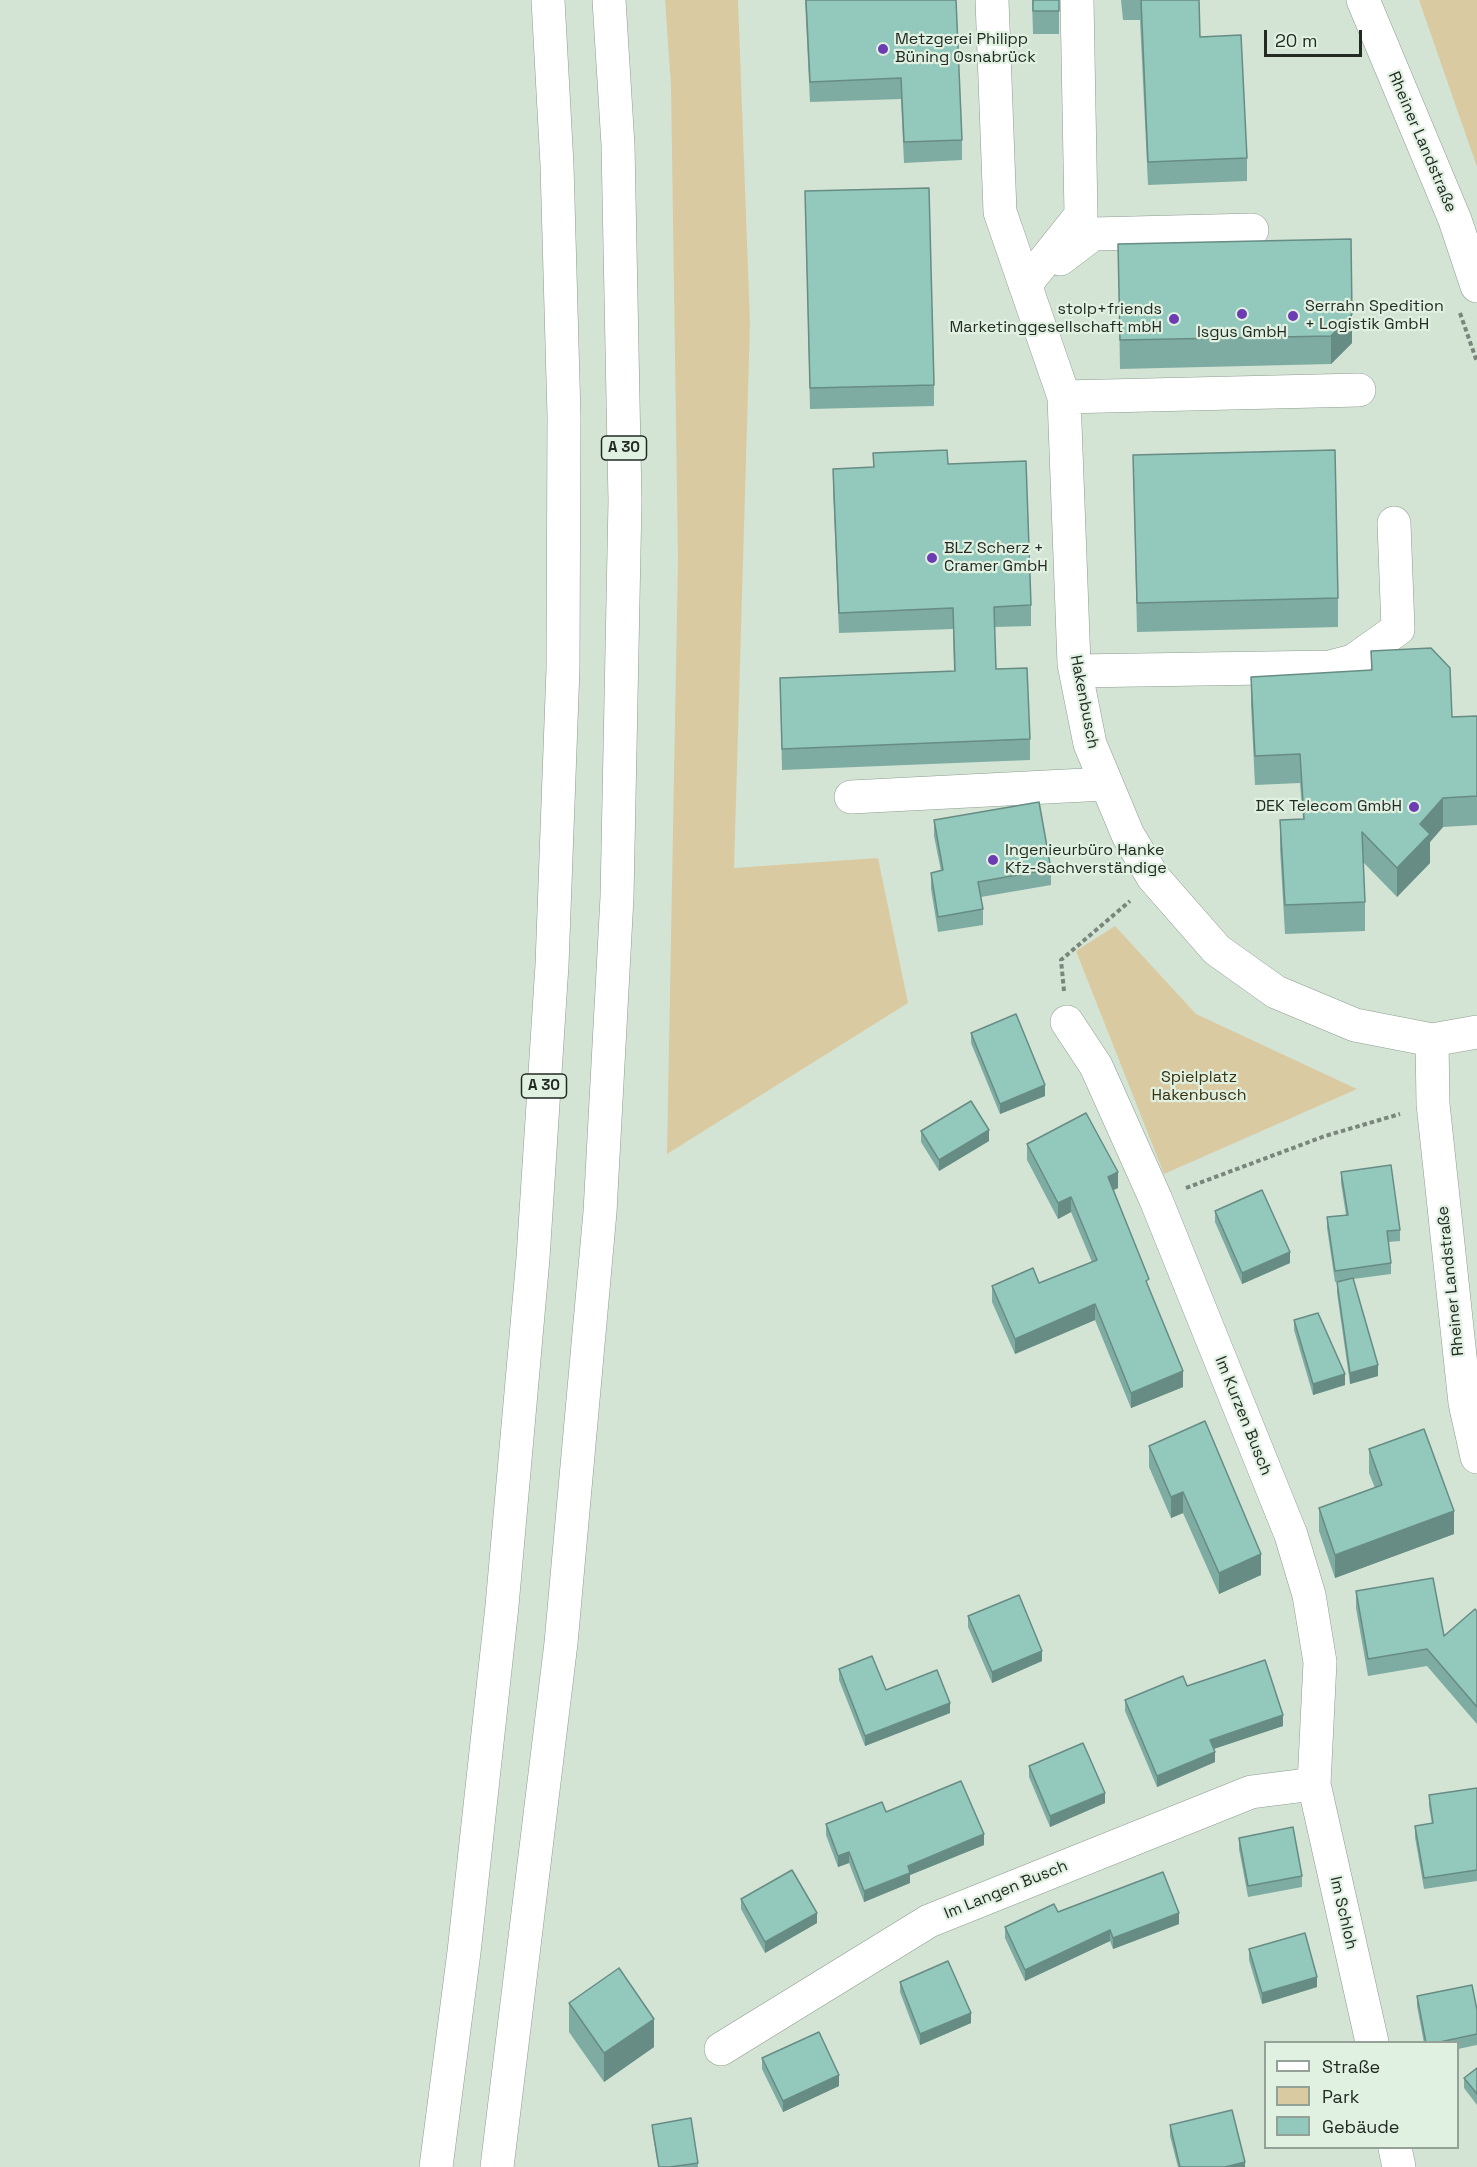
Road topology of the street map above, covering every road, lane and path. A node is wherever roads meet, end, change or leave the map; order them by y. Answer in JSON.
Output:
{"nodes":[{"id":1,"x":548,"y":0,"type":"edge"},
{"id":2,"x":609,"y":0,"type":"edge"},
{"id":3,"x":992,"y":0,"type":"edge"},
{"id":4,"x":1077,"y":0,"type":"edge"},
{"id":5,"x":1363,"y":0,"type":"edge"},
{"id":6,"x":1252,"y":230,"type":"dead end"},
{"id":7,"x":1025,"y":285,"type":"junction"},
{"id":8,"x":1477,"y":286,"type":"edge"},
{"id":9,"x":1359,"y":390,"type":"dead end"},
{"id":10,"x":1064,"y":397,"type":"junction"},
{"id":11,"x":1394,"y":523,"type":"dead end"},
{"id":12,"x":1076,"y":671,"type":"junction"},
{"id":13,"x":1104,"y":784,"type":"junction"},
{"id":14,"x":851,"y":797,"type":"dead end"},
{"id":15,"x":1154,"y":877,"type":"junction"},
{"id":16,"x":1067,"y":1022,"type":"joint"},
{"id":17,"x":1477,"y":1032,"type":"edge"},
{"id":18,"x":1432,"y":1040,"type":"junction"},
{"id":19,"x":1432,"y":1104,"type":"junction"},
{"id":20,"x":1156,"y":1200,"type":"junction"},
{"id":21,"x":1477,"y":1457,"type":"edge"},
{"id":22,"x":1314,"y":1784,"type":"junction"},
{"id":23,"x":1372,"y":2041,"type":"edge"},
{"id":24,"x":720,"y":2049,"type":"dead end"},
{"id":25,"x":1395,"y":2149,"type":"edge"},
{"id":26,"x":436,"y":2167,"type":"edge"},
{"id":27,"x":497,"y":2167,"type":"edge"},
{"id":28,"x":1400,"y":2167,"type":"edge"}],
"edges":[{"from":1,"to":26,"type":"main road","number":"A 30"},
{"from":2,"to":27,"type":"main road","number":"A 30"},
{"from":3,"to":7,"type":"main road","name":"Hakenbusch"},
{"from":4,"to":7,"type":"main road"},
{"from":5,"to":8,"type":"main road","name":"Rheiner Landstraße"},
{"from":6,"to":7,"type":"main road"},
{"from":7,"to":10,"type":"main road","name":"Hakenbusch"},
{"from":9,"to":10,"type":"main road"},
{"from":10,"to":12,"type":"main road","name":"Hakenbusch"},
{"from":11,"to":12,"type":"main road"},
{"from":12,"to":13,"type":"main road","name":"Hakenbusch"},
{"from":13,"to":14,"type":"main road"},
{"from":13,"to":15,"type":"main road","name":"Hakenbusch"},
{"from":15,"to":16,"type":"path"},
{"from":15,"to":18,"type":"main road","name":"Hakenbusch"},
{"from":16,"to":20,"type":"main road","name":"Im Kurzen Busch"},
{"from":17,"to":18,"type":"main road","name":"Hakenbusch"},
{"from":18,"to":19,"type":"main road","name":"Rheiner Landstraße"},
{"from":19,"to":20,"type":"path"},
{"from":19,"to":21,"type":"main road","name":"Rheiner Landstraße"},
{"from":20,"to":22,"type":"main road","name":"Im Kurzen Busch"},
{"from":22,"to":23,"type":"main road","name":"Im Schloh"},
{"from":22,"to":24,"type":"main road","name":"Im Langen Busch"},
{"from":25,"to":28,"type":"main road"}]}
